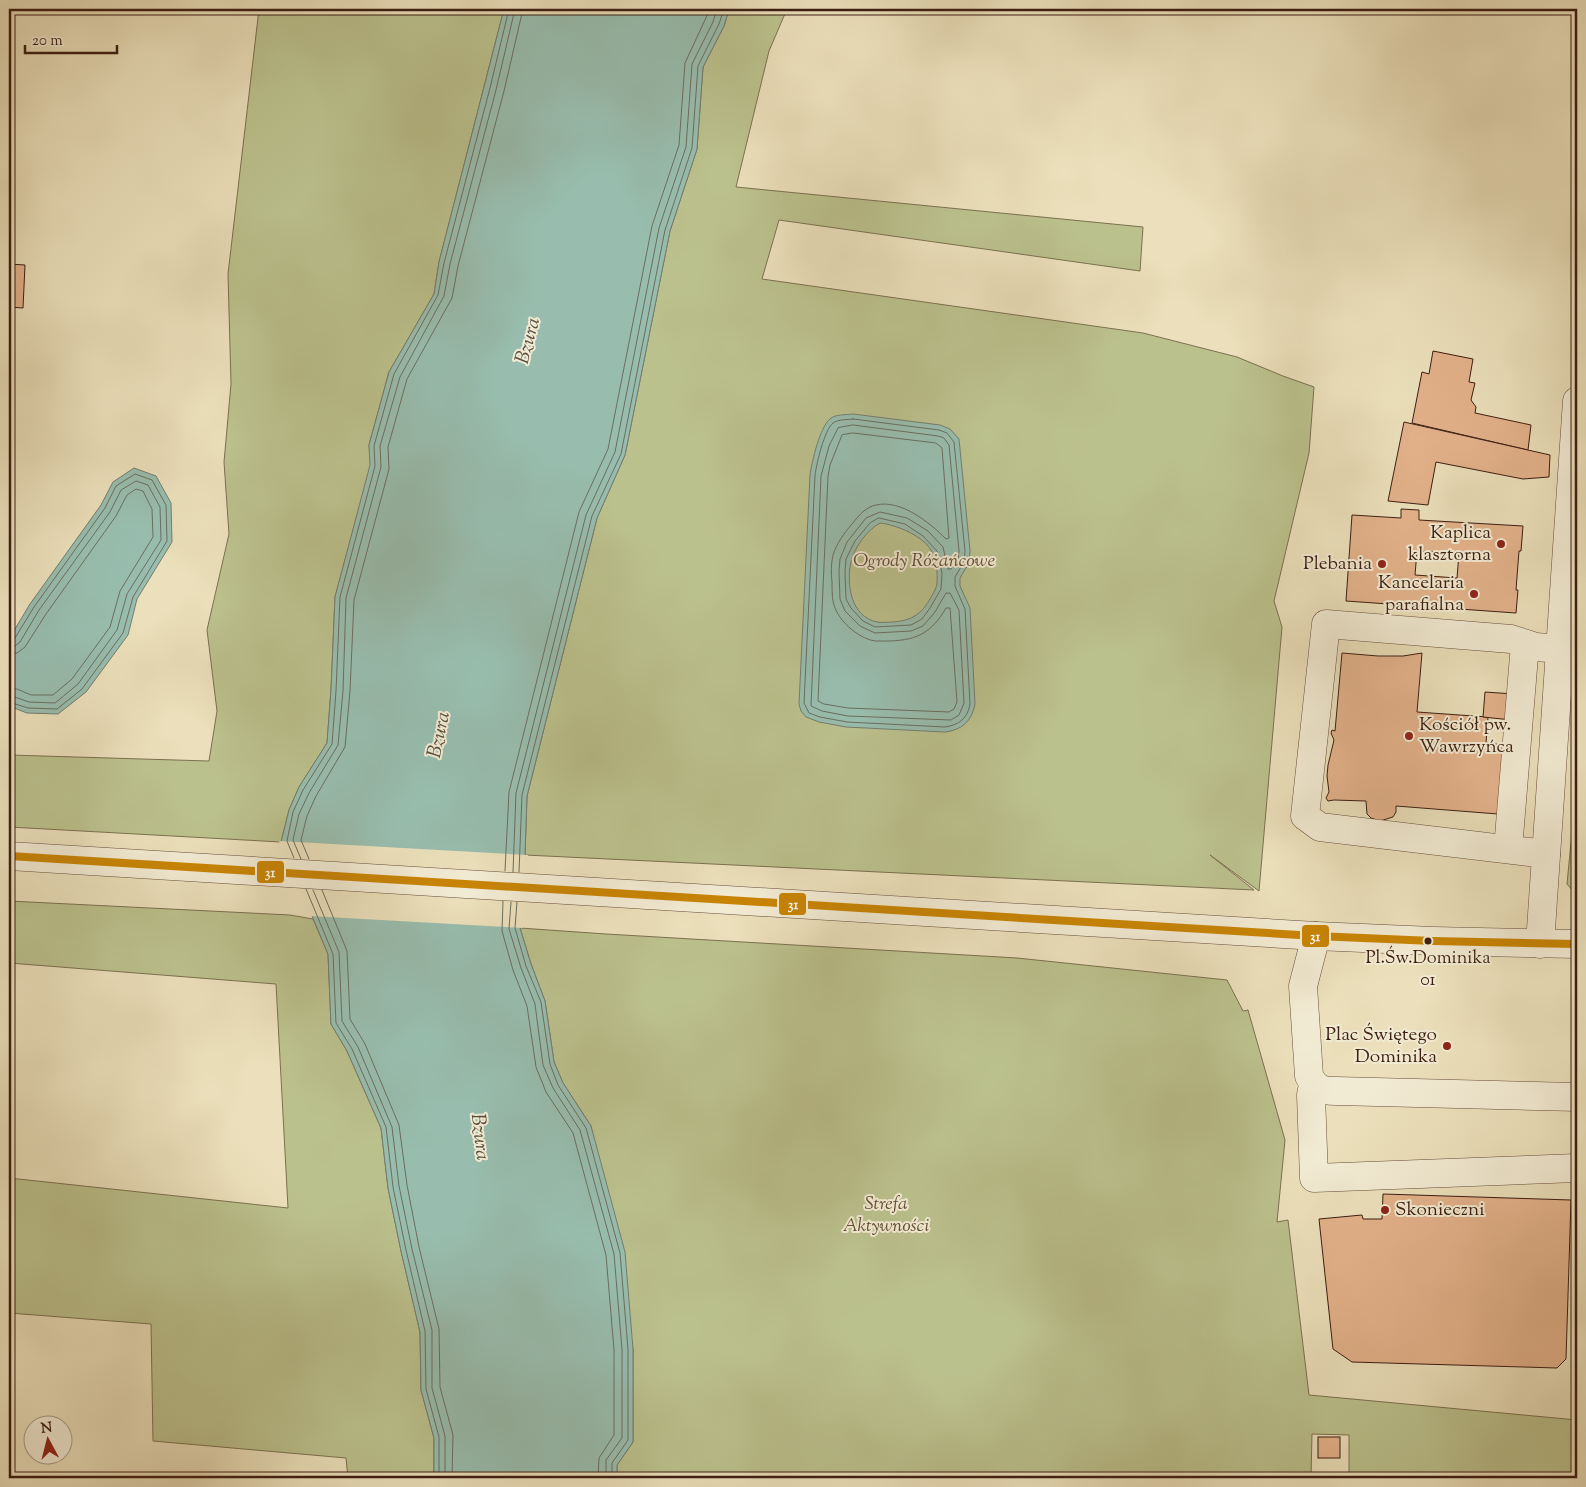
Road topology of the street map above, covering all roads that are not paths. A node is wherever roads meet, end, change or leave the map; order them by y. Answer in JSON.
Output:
{"nodes":[{"id":1,"x":1577,"y":401,"type":"edge"},
{"id":2,"x":1525,"y":644,"type":"junction"},
{"id":3,"x":1560,"y":649,"type":"junction"},
{"id":4,"x":1567,"y":696,"type":"edge"},
{"id":5,"x":1508,"y":849,"type":"junction"},
{"id":6,"x":1546,"y":854,"type":"junction"},
{"id":7,"x":9,"y":856,"type":"edge"},
{"id":8,"x":1316,"y":936,"type":"junction"},
{"id":9,"x":1540,"y":944,"type":"junction"},
{"id":10,"x":1577,"y":944,"type":"edge"},
{"id":11,"x":1313,"y":1085,"type":"junction"},
{"id":12,"x":1577,"y":1097,"type":"edge"},
{"id":13,"x":1577,"y":1168,"type":"edge"}],
"edges":[{"from":1,"to":3,"type":"street"},
{"from":2,"to":3,"type":"street"},
{"from":2,"to":5,"type":"street"},
{"from":2,"to":5,"type":"street"},
{"from":3,"to":4,"type":"street"},
{"from":4,"to":6,"type":"street"},
{"from":5,"to":6,"type":"street"},
{"from":6,"to":9,"type":"street"},
{"from":7,"to":8,"type":"street"},
{"from":8,"to":9,"type":"street"},
{"from":8,"to":11,"type":"street"},
{"from":9,"to":10,"type":"street"},
{"from":11,"to":12,"type":"street"},
{"from":11,"to":13,"type":"street"}]}
